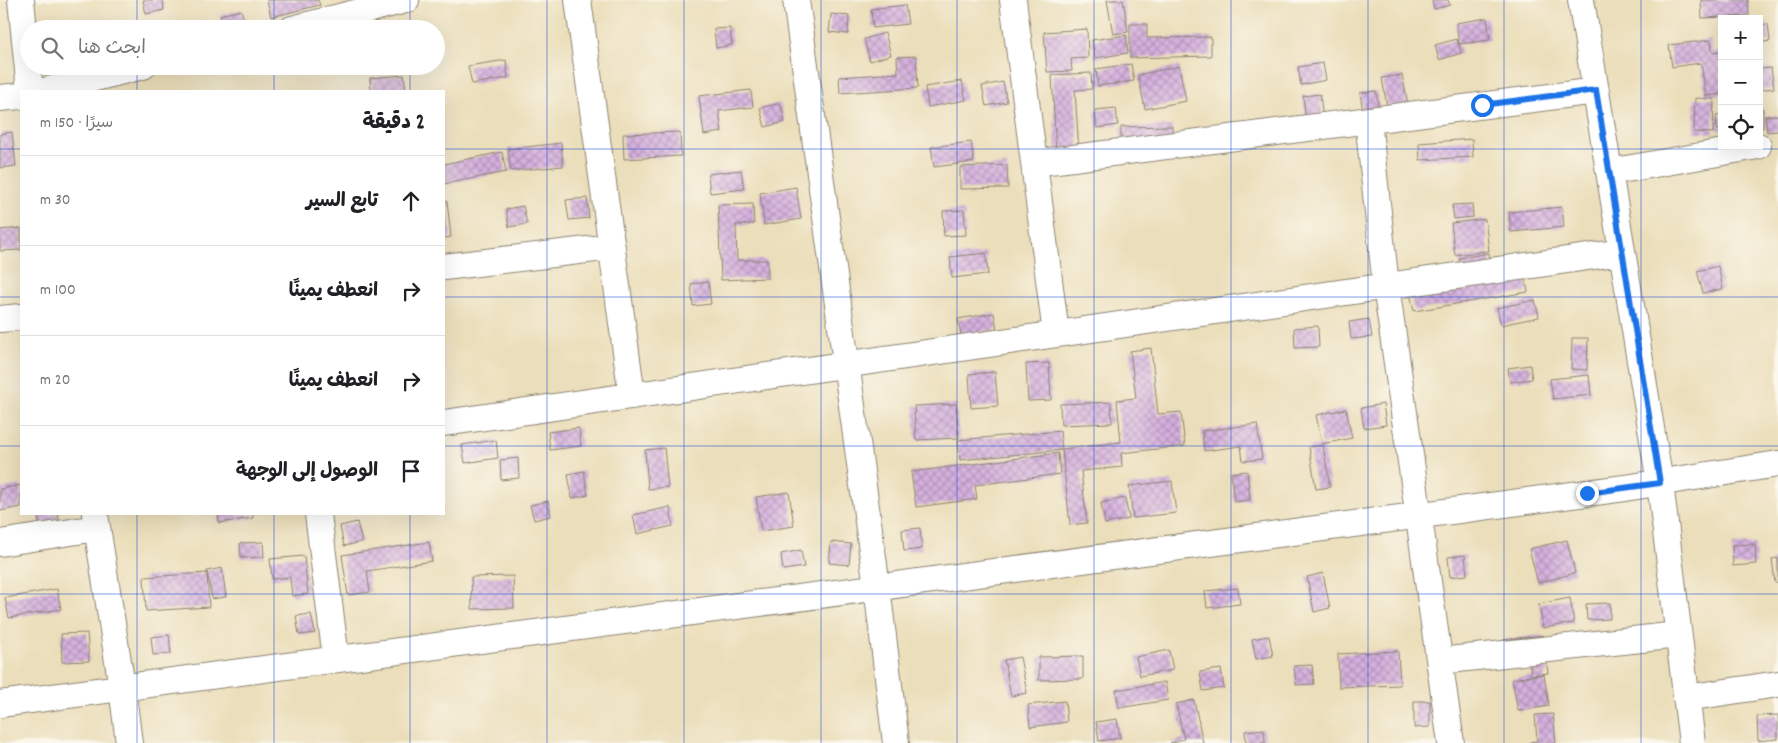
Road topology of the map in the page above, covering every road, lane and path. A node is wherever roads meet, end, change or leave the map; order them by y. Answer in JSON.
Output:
{"nodes":[{"id":1,"x":21,"y":0,"type":"edge"},
{"id":2,"x":406,"y":0,"type":"edge"},
{"id":3,"x":578,"y":0,"type":"edge"},
{"id":4,"x":800,"y":0,"type":"edge"},
{"id":5,"x":1013,"y":0,"type":"edge"},
{"id":6,"x":1581,"y":0,"type":"edge"},
{"id":7,"x":356,"y":6,"type":"edge"},
{"id":8,"x":23,"y":20,"type":"edge"},
{"id":9,"x":317,"y":20,"type":"edge"},
{"id":10,"x":28,"y":75,"type":"edge"},
{"id":11,"x":107,"y":75,"type":"edge"},
{"id":12,"x":30,"y":90,"type":"edge"},
{"id":13,"x":48,"y":90,"type":"edge"},
{"id":14,"x":1596,"y":90,"type":"junction"},
{"id":15,"x":20,"y":96,"type":"edge"},
{"id":16,"x":0,"y":98,"type":"edge"},
{"id":17,"x":1368,"y":120,"type":"junction"},
{"id":18,"x":1778,"y":143,"type":"edge"},
{"id":19,"x":1763,"y":145,"type":"edge"},
{"id":20,"x":1736,"y":150,"type":"edge"},
{"id":21,"x":1034,"y":163,"type":"junction"},
{"id":22,"x":1609,"y":172,"type":"junction"},
{"id":23,"x":612,"y":247,"type":"junction"},
{"id":24,"x":1622,"y":252,"type":"junction"},
{"id":25,"x":445,"y":267,"type":"edge"},
{"id":26,"x":1386,"y":286,"type":"junction"},
{"id":27,"x":20,"y":317,"type":"edge"},
{"id":28,"x":0,"y":319,"type":"edge"},
{"id":29,"x":1056,"y":334,"type":"junction"},
{"id":30,"x":846,"y":365,"type":"junction"},
{"id":31,"x":632,"y":396,"type":"junction"},
{"id":32,"x":445,"y":423,"type":"edge"},
{"id":33,"x":1778,"y":464,"type":"edge"},
{"id":34,"x":1660,"y":483,"type":"junction"},
{"id":35,"x":318,"y":515,"type":"edge"},
{"id":36,"x":1419,"y":516,"type":"junction"},
{"id":37,"x":96,"y":521,"type":"edge"},
{"id":38,"x":0,"y":543,"type":"edge"},
{"id":39,"x":877,"y":587,"type":"junction"},
{"id":40,"x":1678,"y":635,"type":"junction"},
{"id":41,"x":336,"y":659,"type":"junction"},
{"id":42,"x":1440,"y":661,"type":"junction"},
{"id":43,"x":1778,"y":684,"type":"edge"},
{"id":44,"x":122,"y":687,"type":"junction"},
{"id":45,"x":1686,"y":698,"type":"junction"},
{"id":46,"x":0,"y":704,"type":"edge"},
{"id":47,"x":129,"y":743,"type":"edge"},
{"id":48,"x":896,"y":743,"type":"edge"},
{"id":49,"x":1451,"y":743,"type":"edge"},
{"id":50,"x":1692,"y":743,"type":"edge"}],
"edges":[{"from":1,"to":8,"type":"street"},
{"from":2,"to":7,"type":"street"},
{"from":3,"to":23,"type":"street"},
{"from":4,"to":30,"type":"street"},
{"from":5,"to":21,"type":"street"},
{"from":6,"to":14,"type":"street"},
{"from":7,"to":9,"type":"street"},
{"from":10,"to":12,"type":"street"},
{"from":11,"to":13,"type":"street"},
{"from":14,"to":17,"type":"street"},
{"from":14,"to":22,"type":"street"},
{"from":15,"to":16,"type":"street"},
{"from":17,"to":21,"type":"street"},
{"from":17,"to":26,"type":"street"},
{"from":18,"to":19,"type":"street"},
{"from":20,"to":22,"type":"street"},
{"from":21,"to":29,"type":"street"},
{"from":22,"to":24,"type":"street"},
{"from":23,"to":25,"type":"street"},
{"from":23,"to":31,"type":"street"},
{"from":24,"to":26,"type":"street"},
{"from":24,"to":34,"type":"street"},
{"from":26,"to":29,"type":"street"},
{"from":26,"to":36,"type":"street"},
{"from":27,"to":28,"type":"street"},
{"from":29,"to":30,"type":"street"},
{"from":30,"to":31,"type":"street"},
{"from":30,"to":39,"type":"street"},
{"from":31,"to":32,"type":"street"},
{"from":33,"to":34,"type":"street"},
{"from":34,"to":36,"type":"street"},
{"from":34,"to":40,"type":"street"},
{"from":35,"to":41,"type":"street"},
{"from":36,"to":39,"type":"street"},
{"from":36,"to":42,"type":"street"},
{"from":37,"to":38,"type":"street"},
{"from":37,"to":44,"type":"street"},
{"from":39,"to":41,"type":"street"},
{"from":39,"to":48,"type":"street"},
{"from":40,"to":42,"type":"street"},
{"from":40,"to":45,"type":"street"},
{"from":41,"to":44,"type":"street"},
{"from":42,"to":49,"type":"street"},
{"from":43,"to":45,"type":"street"},
{"from":44,"to":46,"type":"street"},
{"from":44,"to":47,"type":"street"},
{"from":45,"to":50,"type":"street"}]}
